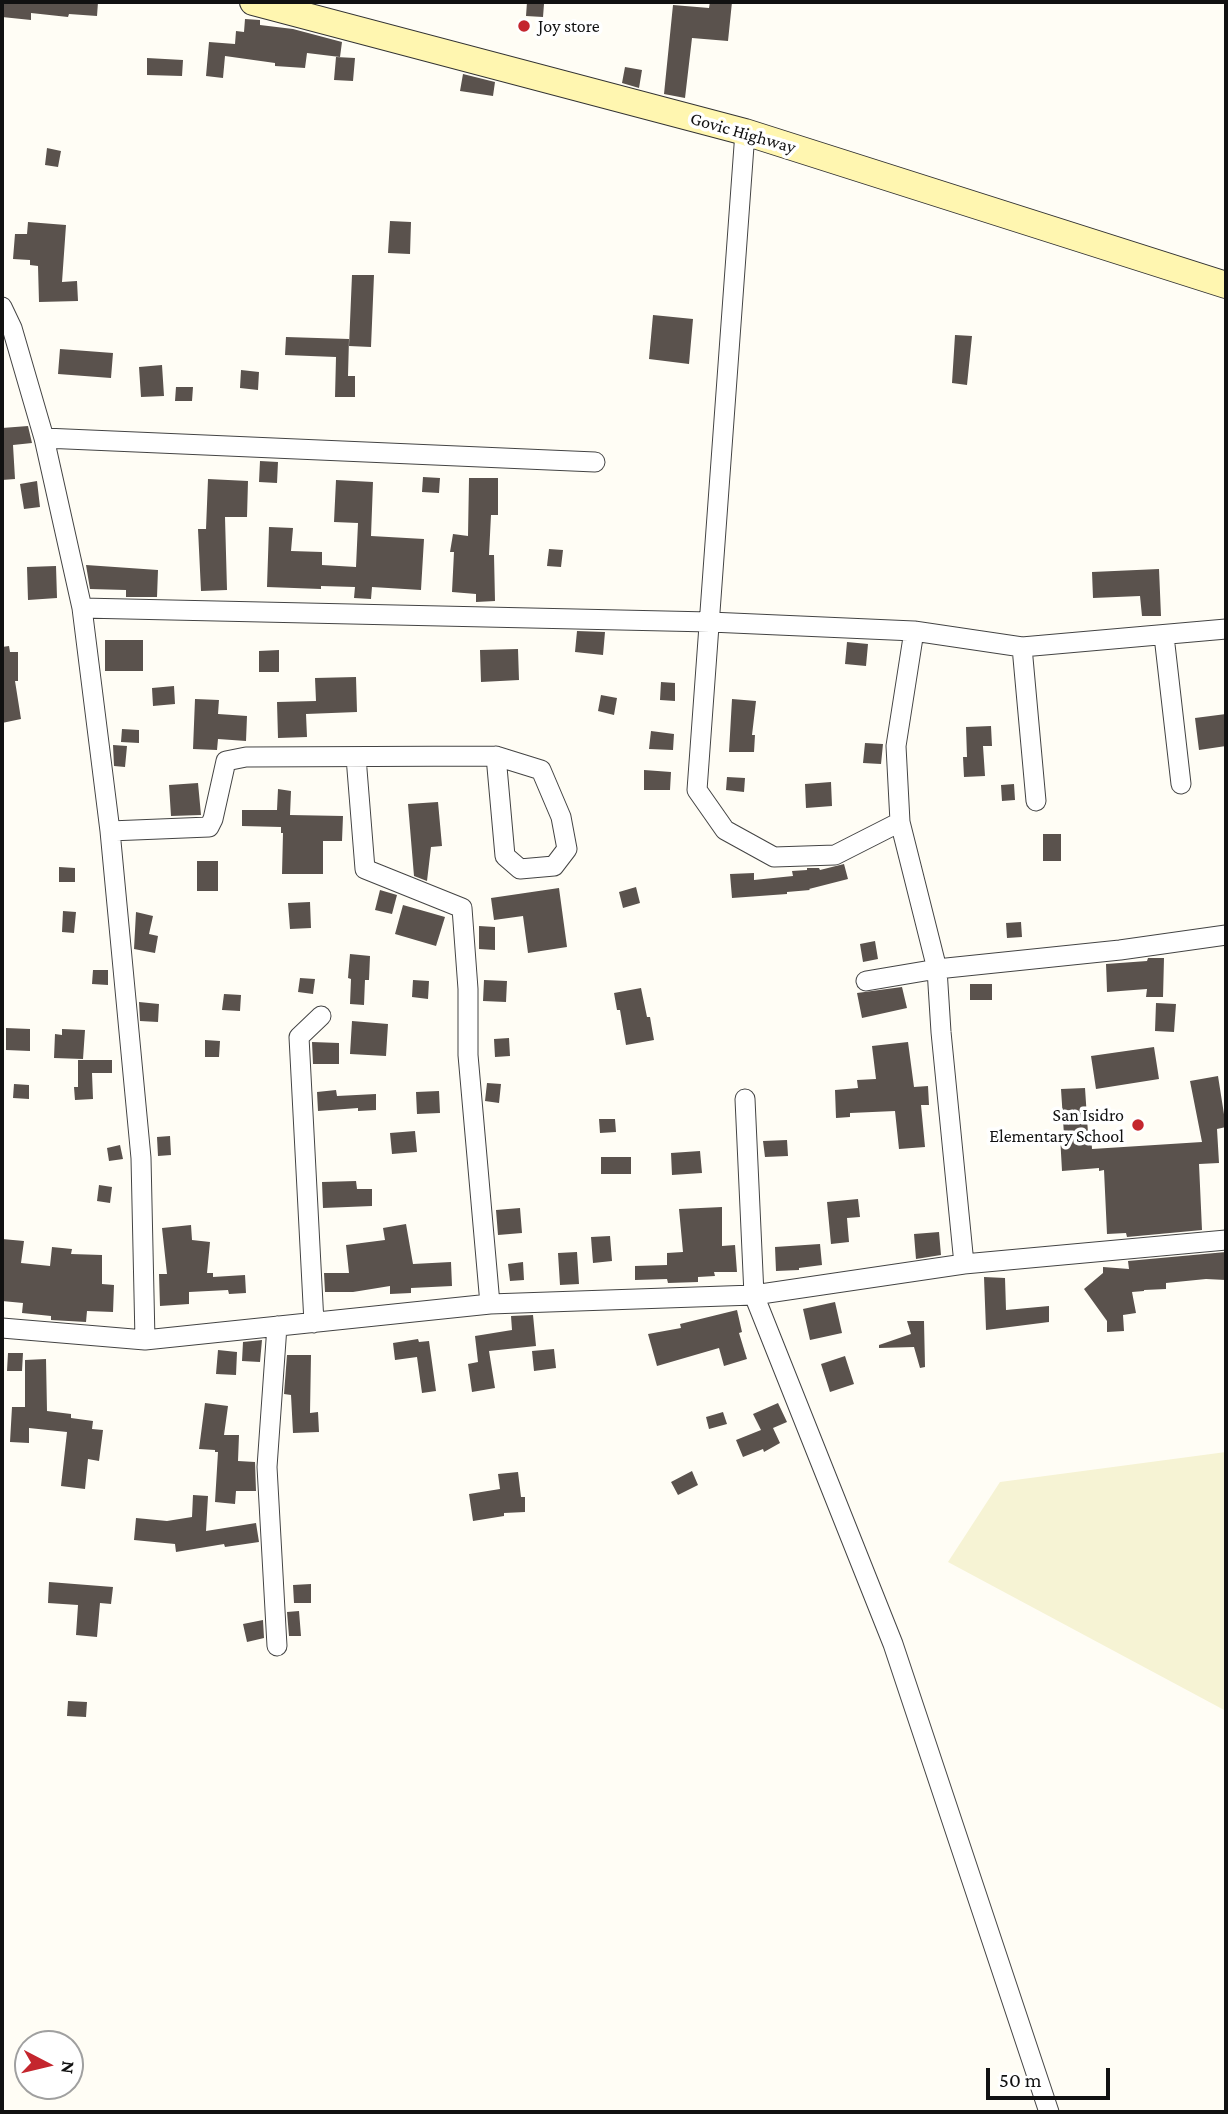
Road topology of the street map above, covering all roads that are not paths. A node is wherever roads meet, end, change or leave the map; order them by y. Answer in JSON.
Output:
{"nodes":[{"id":1,"x":253,"y":2,"type":"edge"},
{"id":2,"x":745,"y":132,"type":"junction"},
{"id":3,"x":1226,"y":285,"type":"edge"},
{"id":4,"x":2,"y":307,"type":"edge"},
{"id":5,"x":44,"y":438,"type":"junction"},
{"id":6,"x":596,"y":462,"type":"dead end"},
{"id":7,"x":82,"y":608,"type":"junction"},
{"id":8,"x":710,"y":622,"type":"junction"},
{"id":9,"x":1226,"y":629,"type":"edge"},
{"id":10,"x":914,"y":631,"type":"junction"},
{"id":11,"x":1164,"y":636,"type":"junction"},
{"id":12,"x":1022,"y":647,"type":"junction"},
{"id":13,"x":496,"y":756,"type":"junction"},
{"id":14,"x":356,"y":757,"type":"junction"},
{"id":15,"x":1181,"y":784,"type":"dead end"},
{"id":16,"x":1036,"y":802,"type":"dead end"},
{"id":17,"x":900,"y":821,"type":"junction"},
{"id":18,"x":110,"y":831,"type":"junction"},
{"id":19,"x":1226,"y":935,"type":"edge"},
{"id":20,"x":937,"y":969,"type":"junction"},
{"id":21,"x":866,"y":981,"type":"dead end"},
{"id":22,"x":321,"y":1016,"type":"dead end"},
{"id":23,"x":745,"y":1098,"type":"dead end"},
{"id":24,"x":1226,"y":1240,"type":"edge"},
{"id":25,"x":964,"y":1264,"type":"junction"},
{"id":26,"x":754,"y":1295,"type":"junction"},
{"id":27,"x":490,"y":1304,"type":"junction"},
{"id":28,"x":314,"y":1323,"type":"junction"},
{"id":29,"x":277,"y":1326,"type":"junction"},
{"id":30,"x":2,"y":1328,"type":"edge"},
{"id":31,"x":145,"y":1340,"type":"junction"},
{"id":32,"x":277,"y":1646,"type":"dead end"},
{"id":33,"x":1049,"y":2112,"type":"edge"}],
"edges":[{"from":1,"to":2,"type":"main road","name":"Govic Highway"},
{"from":2,"to":3,"type":"main road","name":"Govic Highway"},
{"from":2,"to":8,"type":"street"},
{"from":4,"to":5,"type":"street"},
{"from":5,"to":6,"type":"street"},
{"from":5,"to":7,"type":"street"},
{"from":7,"to":8,"type":"street"},
{"from":7,"to":18,"type":"street"},
{"from":8,"to":10,"type":"street"},
{"from":8,"to":17,"type":"street"},
{"from":9,"to":11,"type":"street"},
{"from":10,"to":12,"type":"street"},
{"from":10,"to":17,"type":"street"},
{"from":11,"to":12,"type":"street"},
{"from":11,"to":15,"type":"street"},
{"from":12,"to":16,"type":"street"},
{"from":13,"to":13,"type":"street"},
{"from":13,"to":14,"type":"street"},
{"from":14,"to":18,"type":"street"},
{"from":14,"to":27,"type":"street"},
{"from":17,"to":20,"type":"street"},
{"from":18,"to":31,"type":"street"},
{"from":19,"to":20,"type":"street"},
{"from":20,"to":21,"type":"street"},
{"from":20,"to":25,"type":"street"},
{"from":22,"to":28,"type":"street"},
{"from":23,"to":26,"type":"street"},
{"from":24,"to":25,"type":"street"},
{"from":25,"to":26,"type":"street"},
{"from":26,"to":27,"type":"street"},
{"from":26,"to":33,"type":"street"},
{"from":27,"to":28,"type":"street"},
{"from":28,"to":29,"type":"street"},
{"from":29,"to":31,"type":"street"},
{"from":29,"to":32,"type":"street"},
{"from":30,"to":31,"type":"street"}]}
